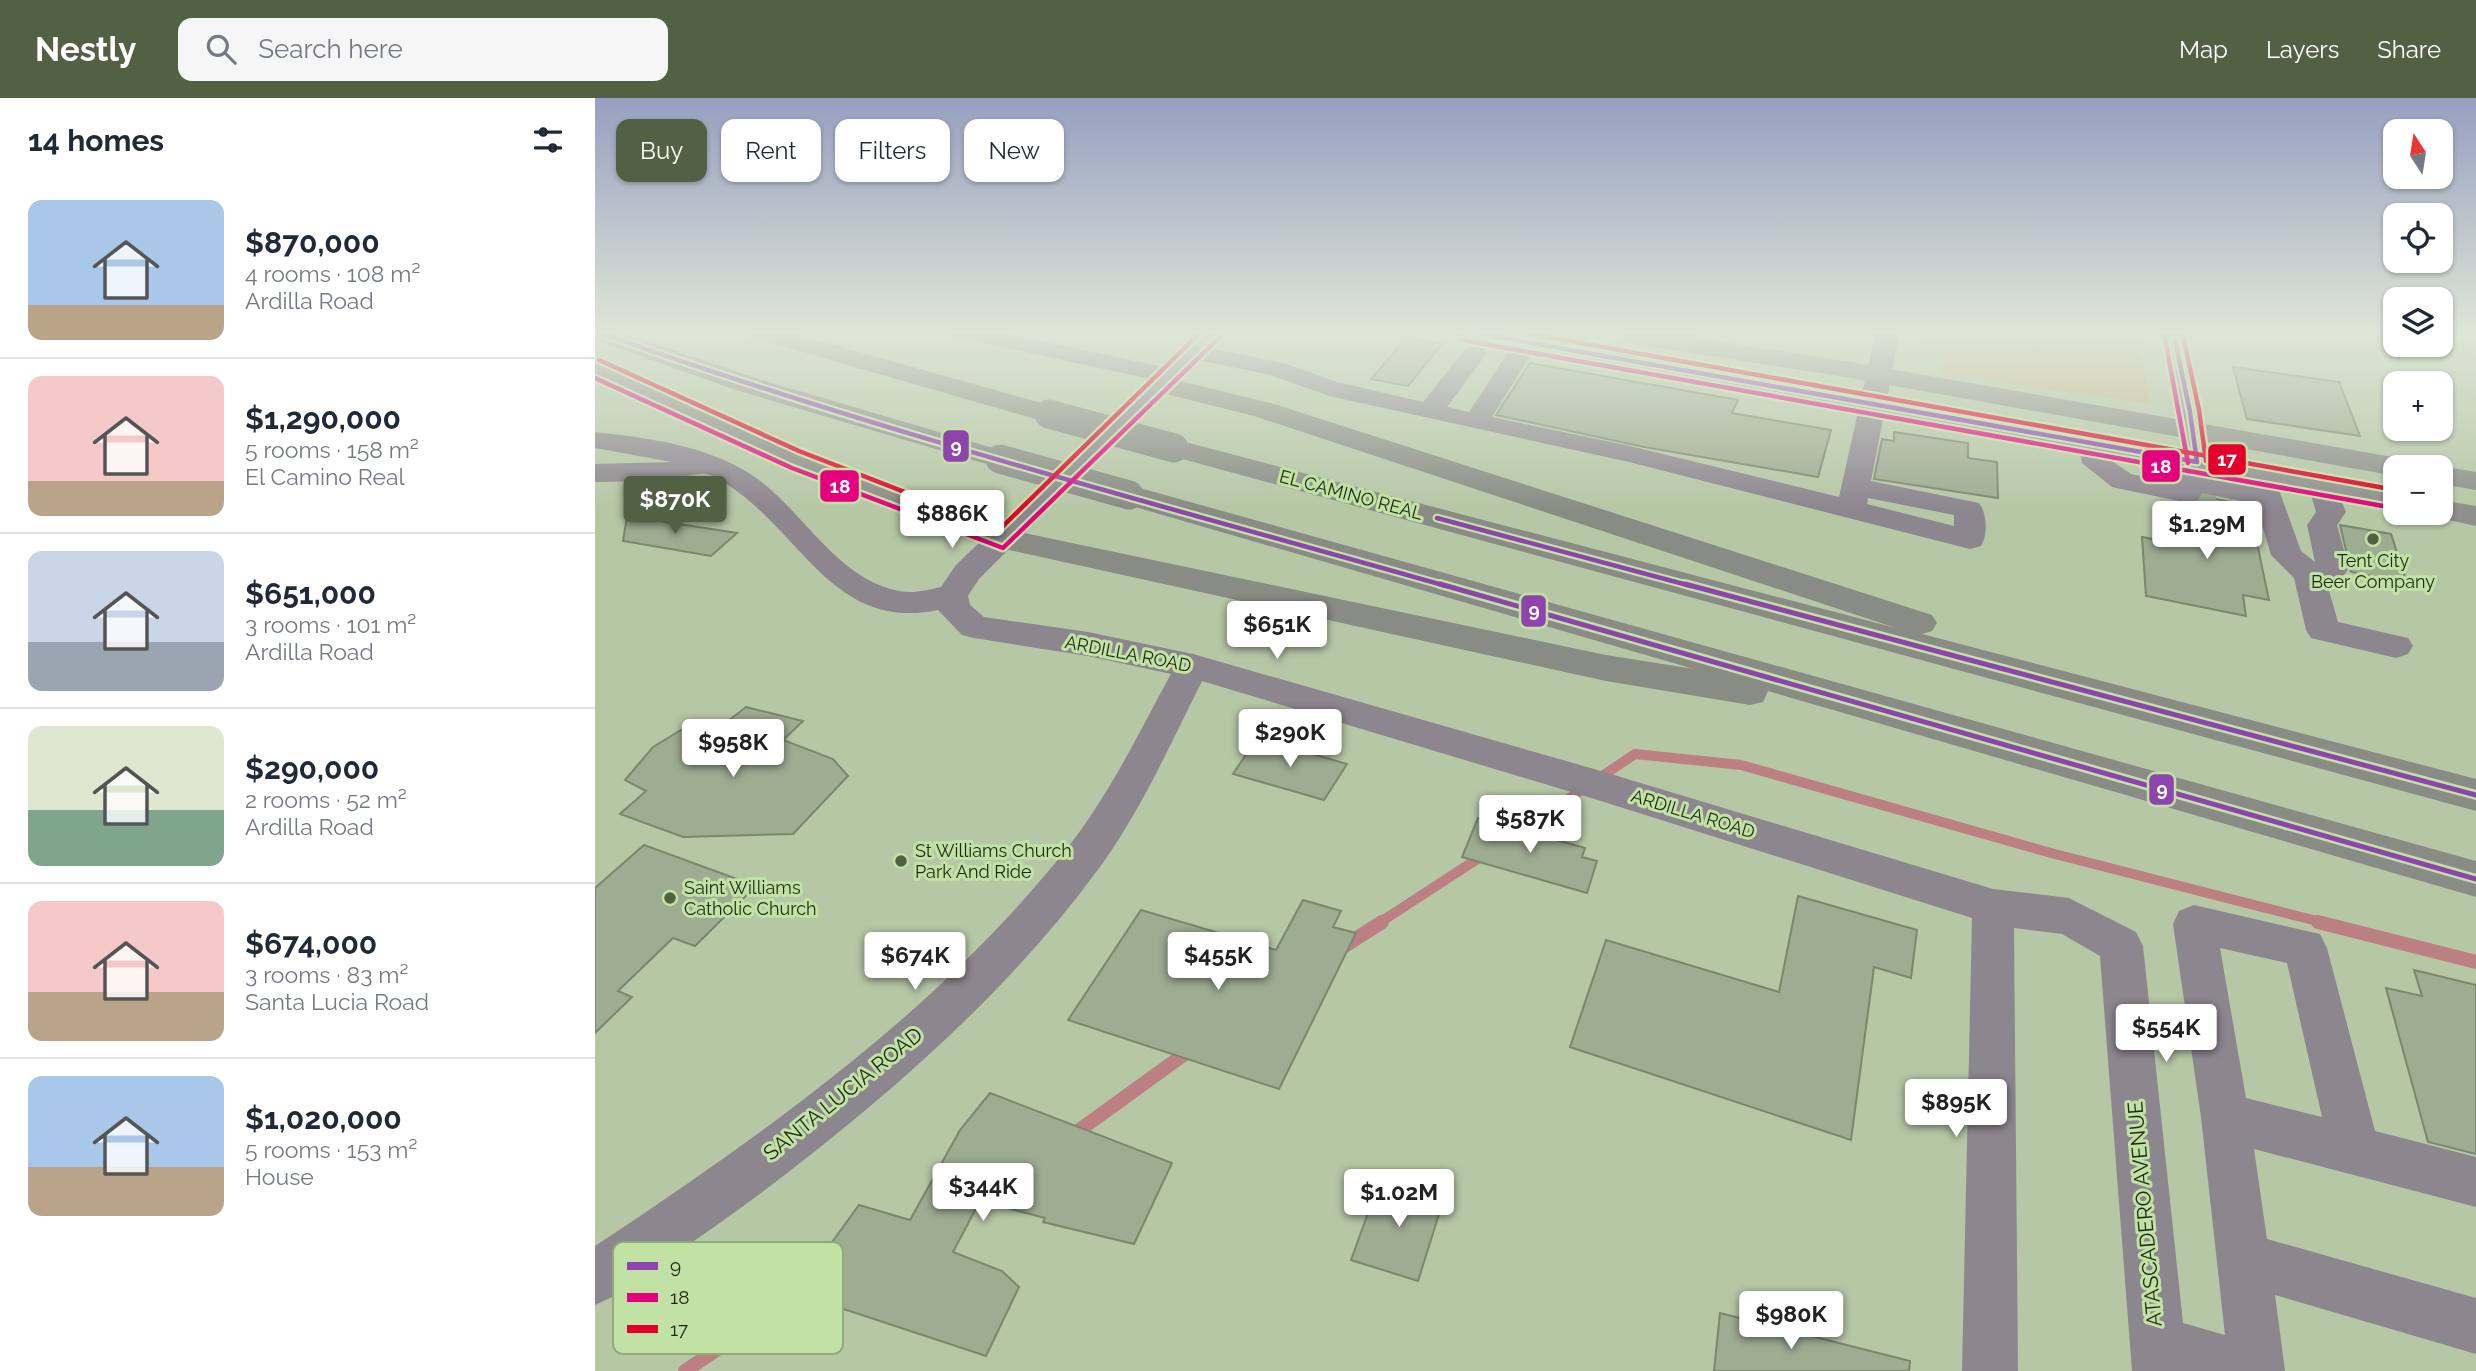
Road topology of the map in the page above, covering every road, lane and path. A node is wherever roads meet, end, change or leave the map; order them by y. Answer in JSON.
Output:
{"nodes":[{"id":1,"x":641,"y":390,"type":"edge"},
{"id":2,"x":767,"y":390,"type":"edge"},
{"id":3,"x":966,"y":390,"type":"edge"},
{"id":4,"x":1153,"y":390,"type":"edge"},
{"id":5,"x":1199,"y":390,"type":"edge"},
{"id":6,"x":1340,"y":390,"type":"edge"},
{"id":7,"x":1442,"y":390,"type":"edge"},
{"id":8,"x":1496,"y":390,"type":"edge"},
{"id":9,"x":1807,"y":390,"type":"edge"},
{"id":10,"x":1875,"y":390,"type":"edge"},
{"id":11,"x":1965,"y":390,"type":"edge"},
{"id":12,"x":2185,"y":390,"type":"edge"},
{"id":13,"x":1872,"y":403,"type":"junction"},
{"id":14,"x":1430,"y":411,"type":"junction"},
{"id":15,"x":1476,"y":422,"type":"junction"},
{"id":16,"x":2193,"y":431,"type":"junction"},
{"id":17,"x":595,"y":440,"type":"edge"},
{"id":18,"x":2092,"y":442,"type":"junction"},
{"id":19,"x":2197,"y":462,"type":"junction"},
{"id":20,"x":2383,"y":464,"type":"edge"},
{"id":21,"x":708,"y":465,"type":"junction"},
{"id":22,"x":595,"y":473,"type":"edge"},
{"id":23,"x":2453,"y":477,"type":"edge"},
{"id":24,"x":2476,"y":481,"type":"edge"},
{"id":25,"x":2322,"y":485,"type":"junction"},
{"id":26,"x":2157,"y":488,"type":"junction"},
{"id":27,"x":2188,"y":494,"type":"tunnel mouth"},
{"id":28,"x":2267,"y":494,"type":"junction"},
{"id":29,"x":2383,"y":497,"type":"edge"},
{"id":30,"x":2231,"y":502,"type":"tunnel mouth"},
{"id":31,"x":2453,"y":511,"type":"edge"},
{"id":32,"x":2476,"y":516,"type":"edge"},
{"id":33,"x":1002,"y":539,"type":"junction"},
{"id":34,"x":2309,"y":574,"type":"junction"},
{"id":35,"x":952,"y":596,"type":"junction"},
{"id":36,"x":2396,"y":646,"type":"dead end"},
{"id":37,"x":1193,"y":666,"type":"junction"},
{"id":38,"x":1921,"y":721,"type":"junction"},
{"id":39,"x":2294,"y":747,"type":"junction"},
{"id":40,"x":2476,"y":795,"type":"edge"},
{"id":41,"x":2476,"y":878,"type":"edge"},
{"id":42,"x":1993,"y":906,"type":"junction"},
{"id":43,"x":2225,"y":1117,"type":"junction"},
{"id":44,"x":2355,"y":1151,"type":"junction"},
{"id":45,"x":2476,"y":1182,"type":"edge"},
{"id":46,"x":647,"y":1242,"type":"edge"},
{"id":47,"x":2243,"y":1259,"type":"junction"},
{"id":48,"x":613,"y":1265,"type":"edge"},
{"id":49,"x":595,"y":1278,"type":"edge"},
{"id":50,"x":2476,"y":1326,"type":"edge"},
{"id":51,"x":2159,"y":1357,"type":"edge"},
{"id":52,"x":1990,"y":1371,"type":"edge"},
{"id":53,"x":2255,"y":1371,"type":"edge"}],
"edges":[{"from":1,"to":33,"type":"highway"},
{"from":2,"to":38,"type":"highway","bridge":true},
{"from":3,"to":39,"type":"highway","name":"EL CAMINO REAL","bridge":true},
{"from":4,"to":33,"type":"street"},
{"from":5,"to":39,"type":"highway"},
{"from":6,"to":14,"type":"street"},
{"from":7,"to":14,"type":"street"},
{"from":8,"to":15,"type":"street"},
{"from":9,"to":13,"type":"main road"},
{"from":10,"to":13,"type":"street"},
{"from":11,"to":16,"type":"main road"},
{"from":12,"to":16,"type":"street"},
{"from":13,"to":15,"type":"street"},
{"from":13,"to":18,"type":"main road"},
{"from":14,"to":15,"type":"street"},
{"from":16,"to":19,"type":"street"},
{"from":16,"to":20,"type":"main road"},
{"from":17,"to":21,"type":"street"},
{"from":18,"to":19,"type":"main road"},
{"from":18,"to":26,"type":"lane"},
{"from":19,"to":28,"type":"main road"},
{"from":21,"to":22,"type":"street"},
{"from":21,"to":35,"type":"street"},
{"from":23,"to":24,"type":"main road"},
{"from":25,"to":28,"type":"main road"},
{"from":25,"to":29,"type":"main road"},
{"from":25,"to":34,"type":"street"},
{"from":26,"to":27,"type":"lane"},
{"from":26,"to":28,"type":"street"},
{"from":28,"to":30,"type":"street"},
{"from":28,"to":34,"type":"street"},
{"from":31,"to":32,"type":"main road"},
{"from":33,"to":35,"type":"street"},
{"from":33,"to":38,"type":"highway"},
{"from":34,"to":36,"type":"street"},
{"from":35,"to":37,"type":"street","name":"ARDILLA ROAD"},
{"from":37,"to":42,"type":"street","name":"ARDILLA ROAD"},
{"from":37,"to":46,"type":"street","name":"SANTA LUCIA ROAD"},
{"from":38,"to":41,"type":"highway"},
{"from":39,"to":40,"type":"highway","name":"EL CAMINO REAL"},
{"from":42,"to":51,"type":"street","name":"ATASCADERO AVENUE"},
{"from":42,"to":52,"type":"street"},
{"from":43,"to":44,"type":"street"},
{"from":43,"to":44,"type":"street"},
{"from":43,"to":47,"type":"street"},
{"from":44,"to":45,"type":"street"},
{"from":47,"to":50,"type":"street"},
{"from":47,"to":53,"type":"street"},
{"from":48,"to":49,"type":"street","name":"SANTA LUCIA ROAD"},
{"from":51,"to":53,"type":"street"}]}
